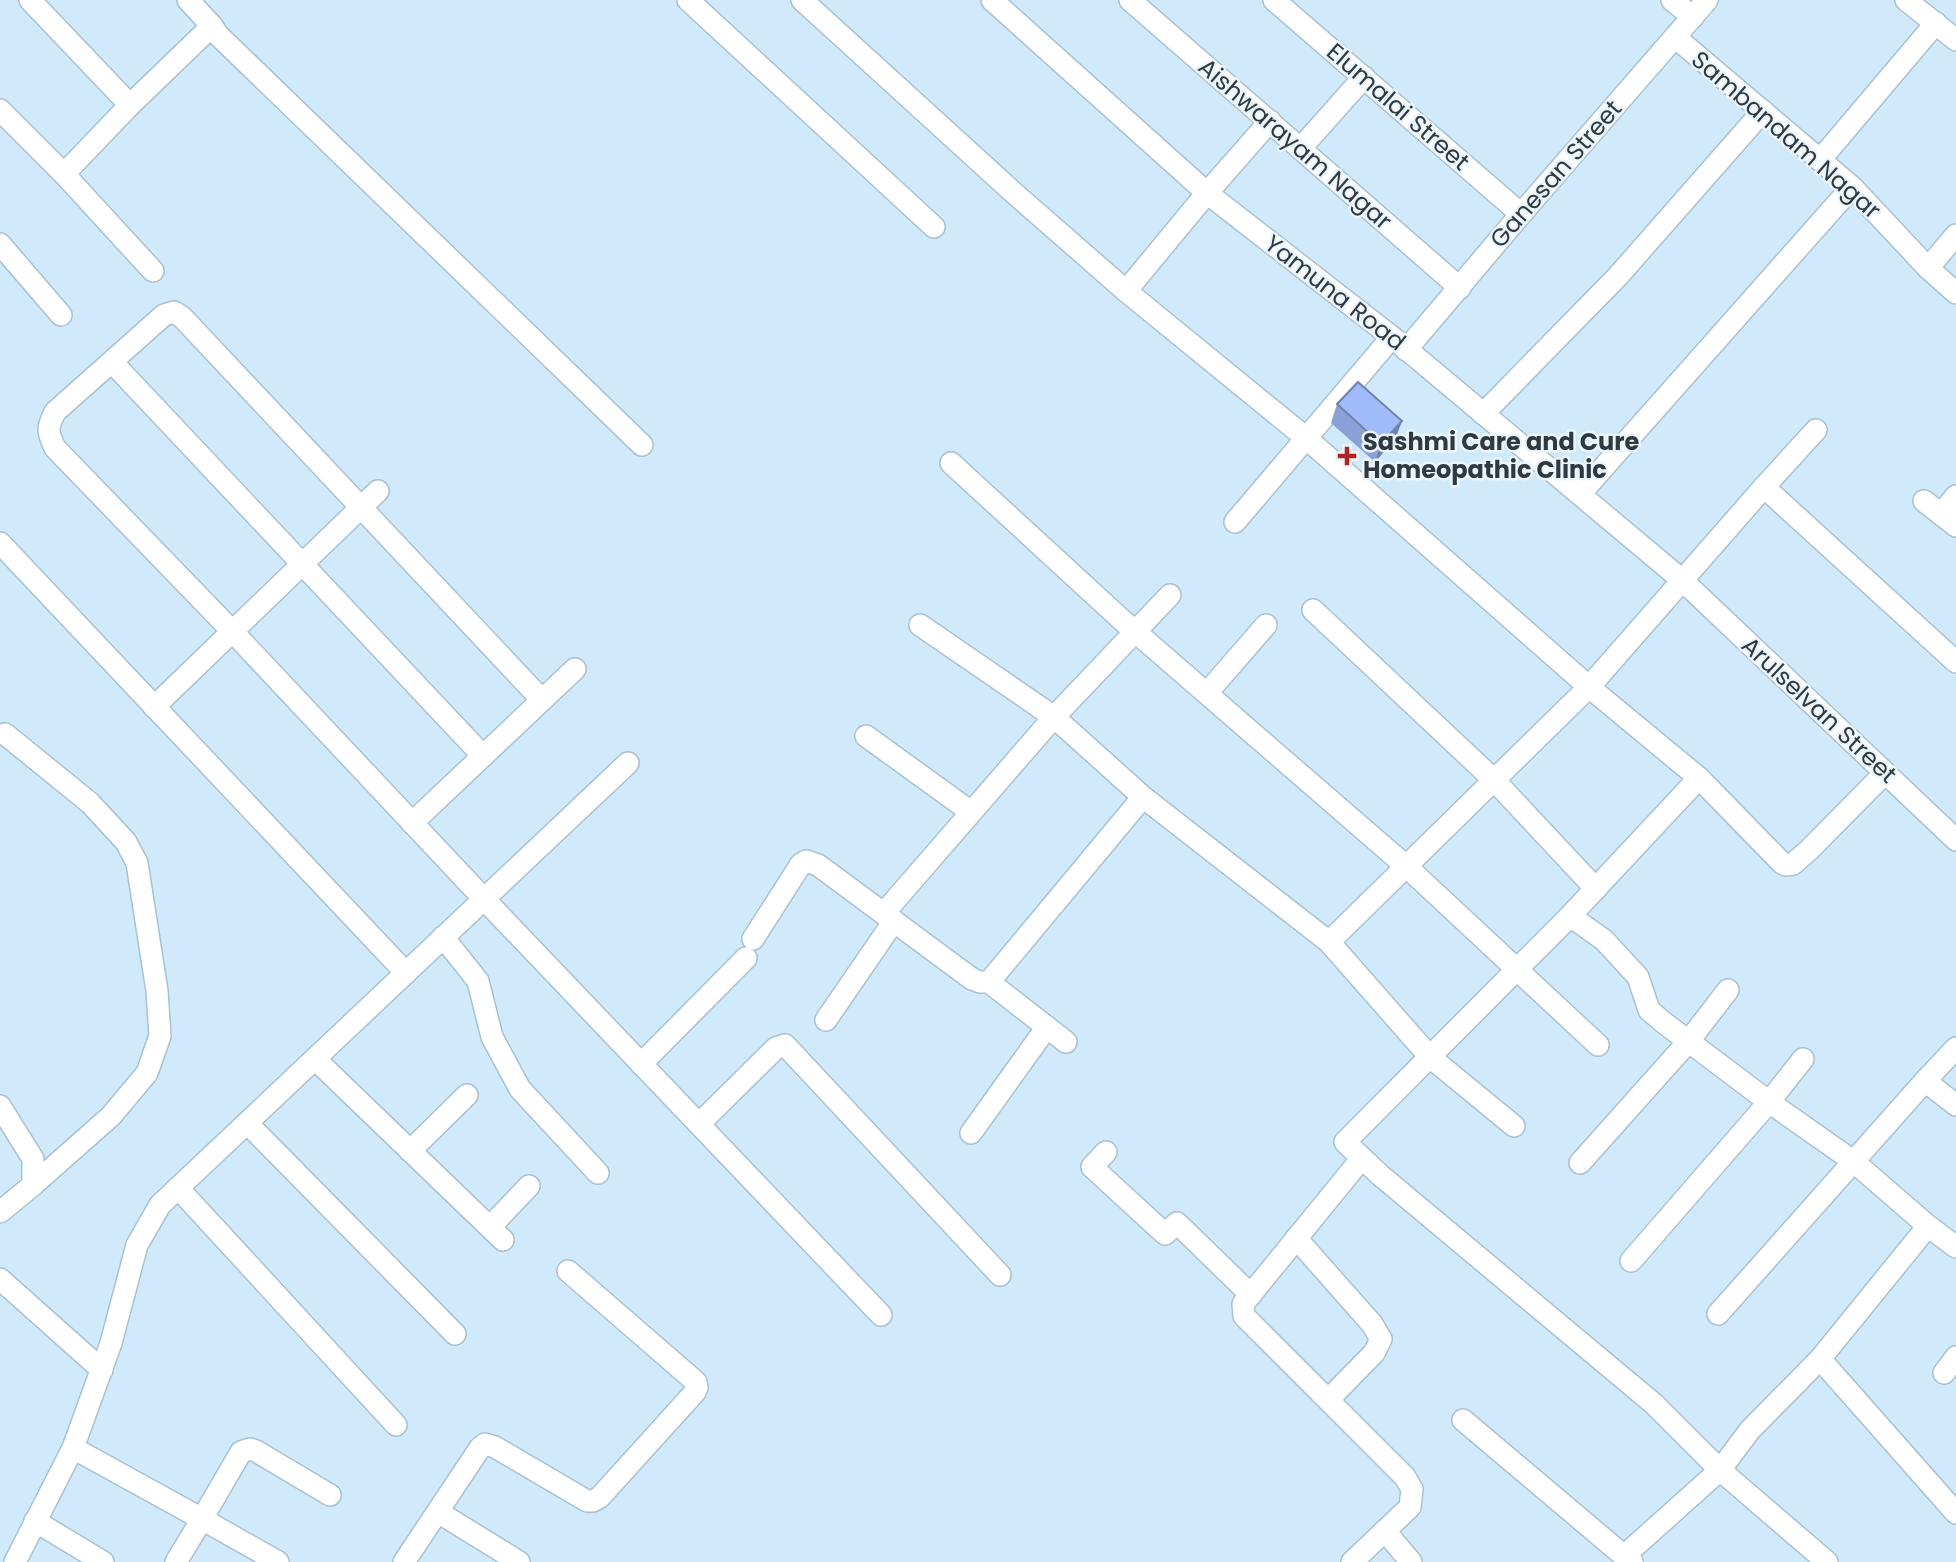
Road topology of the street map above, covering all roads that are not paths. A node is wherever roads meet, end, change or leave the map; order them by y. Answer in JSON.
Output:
{"nodes":[{"id":1,"x":30,"y":0,"type":"edge"},
{"id":2,"x":188,"y":0,"type":"edge"},
{"id":3,"x":688,"y":0,"type":"edge"},
{"id":4,"x":802,"y":0,"type":"edge"},
{"id":5,"x":992,"y":0,"type":"edge"},
{"id":6,"x":1130,"y":0,"type":"edge"},
{"id":7,"x":1274,"y":0,"type":"edge"},
{"id":8,"x":1672,"y":0,"type":"edge"},
{"id":9,"x":1707,"y":0,"type":"edge"},
{"id":10,"x":1906,"y":0,"type":"edge"},
{"id":11,"x":1693,"y":17,"type":"junction"},
{"id":12,"x":1936,"y":23,"type":"junction"},
{"id":13,"x":212,"y":26,"type":"junction"},
{"id":14,"x":1675,"y":37,"type":"junction"},
{"id":15,"x":1956,"y":40,"type":"edge"},
{"id":16,"x":1364,"y":77,"type":"junction"},
{"id":17,"x":130,"y":105,"type":"junction"},
{"id":18,"x":0,"y":110,"type":"edge"},
{"id":19,"x":1763,"y":111,"type":"junction"},
{"id":20,"x":1270,"y":121,"type":"junction"},
{"id":21,"x":1301,"y":148,"type":"junction"},
{"id":22,"x":1820,"y":160,"type":"junction"},
{"id":23,"x":64,"y":174,"type":"junction"},
{"id":24,"x":1852,"y":187,"type":"junction"},
{"id":25,"x":1207,"y":193,"type":"junction"},
{"id":26,"x":1521,"y":214,"type":"junction"},
{"id":27,"x":934,"y":227,"type":"dead end"},
{"id":28,"x":1956,"y":235,"type":"edge"},
{"id":29,"x":0,"y":244,"type":"edge"},
{"id":30,"x":1928,"y":268,"type":"junction"},
{"id":31,"x":153,"y":271,"type":"dead end"},
{"id":32,"x":1460,"y":288,"type":"junction"},
{"id":33,"x":1126,"y":291,"type":"junction"},
{"id":34,"x":1956,"y":293,"type":"edge"},
{"id":35,"x":61,"y":315,"type":"dead end"},
{"id":36,"x":1399,"y":343,"type":"junction"},
{"id":37,"x":111,"y":362,"type":"junction"},
{"id":38,"x":1483,"y":414,"type":"junction"},
{"id":39,"x":1816,"y":430,"type":"dead end"},
{"id":40,"x":1306,"y":438,"type":"junction"},
{"id":41,"x":642,"y":445,"type":"dead end"},
{"id":42,"x":951,"y":463,"type":"dead end"},
{"id":43,"x":1764,"y":487,"type":"junction"},
{"id":44,"x":378,"y":491,"type":"dead end"},
{"id":45,"x":1580,"y":494,"type":"junction"},
{"id":46,"x":1956,"y":496,"type":"edge"},
{"id":47,"x":362,"y":506,"type":"junction"},
{"id":48,"x":1940,"y":513,"type":"edge"},
{"id":49,"x":1235,"y":522,"type":"dead end"},
{"id":50,"x":0,"y":543,"type":"edge"},
{"id":51,"x":302,"y":564,"type":"junction"},
{"id":52,"x":1682,"y":580,"type":"junction"},
{"id":53,"x":1170,"y":594,"type":"dead end"},
{"id":54,"x":1313,"y":610,"type":"dead end"},
{"id":55,"x":920,"y":625,"type":"dead end"},
{"id":56,"x":1266,"y":625,"type":"dead end"},
{"id":57,"x":232,"y":631,"type":"junction"},
{"id":58,"x":1135,"y":632,"type":"junction"},
{"id":59,"x":1956,"y":662,"type":"edge"},
{"id":60,"x":575,"y":669,"type":"dead end"},
{"id":61,"x":1589,"y":687,"type":"junction"},
{"id":62,"x":1207,"y":693,"type":"junction"},
{"id":63,"x":542,"y":700,"type":"junction"},
{"id":64,"x":155,"y":707,"type":"junction"},
{"id":65,"x":1054,"y":717,"type":"junction"},
{"id":66,"x":5,"y":734,"type":"dead end"},
{"id":67,"x":866,"y":736,"type":"dead end"},
{"id":68,"x":483,"y":756,"type":"junction"},
{"id":69,"x":628,"y":763,"type":"dead end"},
{"id":70,"x":1885,"y":773,"type":"junction"},
{"id":71,"x":1699,"y":778,"type":"junction"},
{"id":72,"x":1494,"y":780,"type":"junction"},
{"id":73,"x":1143,"y":796,"type":"junction"},
{"id":74,"x":971,"y":812,"type":"junction"},
{"id":75,"x":412,"y":823,"type":"junction"},
{"id":76,"x":1956,"y":840,"type":"edge"},
{"id":77,"x":1407,"y":867,"type":"junction"},
{"id":78,"x":1596,"y":889,"type":"junction"},
{"id":79,"x":484,"y":899,"type":"junction"},
{"id":80,"x":1570,"y":916,"type":"junction"},
{"id":81,"x":889,"y":917,"type":"junction"},
{"id":82,"x":443,"y":937,"type":"junction"},
{"id":83,"x":1329,"y":942,"type":"junction"},
{"id":84,"x":1517,"y":970,"type":"junction"},
{"id":85,"x":406,"y":973,"type":"junction"},
{"id":86,"x":989,"y":982,"type":"junction"},
{"id":87,"x":1728,"y":990,"type":"dead end"},
{"id":88,"x":826,"y":1020,"type":"dead end"},
{"id":89,"x":1047,"y":1027,"type":"junction"},
{"id":90,"x":1066,"y":1042,"type":"dead end"},
{"id":91,"x":1688,"y":1042,"type":"junction"},
{"id":92,"x":1598,"y":1045,"type":"dead end"},
{"id":93,"x":1956,"y":1048,"type":"edge"},
{"id":94,"x":1430,"y":1057,"type":"junction"},
{"id":95,"x":315,"y":1059,"type":"junction"},
{"id":96,"x":1803,"y":1059,"type":"dead end"},
{"id":97,"x":640,"y":1064,"type":"junction"},
{"id":98,"x":1925,"y":1081,"type":"junction"},
{"id":99,"x":467,"y":1094,"type":"dead end"},
{"id":100,"x":1769,"y":1102,"type":"junction"},
{"id":101,"x":1956,"y":1105,"type":"edge"},
{"id":102,"x":0,"y":1106,"type":"edge"},
{"id":103,"x":247,"y":1123,"type":"junction"},
{"id":104,"x":699,"y":1124,"type":"junction"},
{"id":105,"x":1514,"y":1126,"type":"dead end"},
{"id":106,"x":971,"y":1133,"type":"dead end"},
{"id":107,"x":410,"y":1151,"type":"junction"},
{"id":108,"x":1106,"y":1152,"type":"dead end"},
{"id":109,"x":1362,"y":1158,"type":"junction"},
{"id":110,"x":1853,"y":1161,"type":"junction"},
{"id":111,"x":1580,"y":1163,"type":"dead end"},
{"id":112,"x":598,"y":1173,"type":"dead end"},
{"id":113,"x":33,"y":1185,"type":"junction"},
{"id":114,"x":529,"y":1186,"type":"dead end"},
{"id":115,"x":178,"y":1188,"type":"junction"},
{"id":116,"x":0,"y":1212,"type":"edge"},
{"id":117,"x":1928,"y":1226,"type":"junction"},
{"id":118,"x":1296,"y":1238,"type":"junction"},
{"id":119,"x":1956,"y":1247,"type":"edge"},
{"id":120,"x":1631,"y":1261,"type":"dead end"},
{"id":121,"x":568,"y":1271,"type":"dead end"},
{"id":122,"x":1000,"y":1275,"type":"dead end"},
{"id":123,"x":0,"y":1279,"type":"edge"},
{"id":124,"x":1251,"y":1295,"type":"junction"},
{"id":125,"x":1718,"y":1314,"type":"dead end"},
{"id":126,"x":881,"y":1315,"type":"dead end"},
{"id":127,"x":455,"y":1334,"type":"dead end"},
{"id":128,"x":1821,"y":1359,"type":"junction"},
{"id":129,"x":102,"y":1370,"type":"junction"},
{"id":130,"x":1329,"y":1399,"type":"junction"},
{"id":131,"x":1463,"y":1420,"type":"dead end"},
{"id":132,"x":396,"y":1425,"type":"dead end"},
{"id":133,"x":73,"y":1448,"type":"junction"},
{"id":134,"x":1720,"y":1470,"type":"junction"},
{"id":135,"x":330,"y":1495,"type":"dead end"},
{"id":136,"x":438,"y":1512,"type":"junction"},
{"id":137,"x":1956,"y":1514,"type":"edge"},
{"id":138,"x":202,"y":1519,"type":"junction"},
{"id":139,"x":35,"y":1521,"type":"junction"},
{"id":140,"x":1385,"y":1531,"type":"junction"},
{"id":141,"x":1628,"y":1559,"type":"edge"},
{"id":142,"x":15,"y":1562,"type":"edge"},
{"id":143,"x":103,"y":1562,"type":"edge"},
{"id":144,"x":176,"y":1562,"type":"edge"},
{"id":145,"x":278,"y":1562,"type":"edge"},
{"id":146,"x":404,"y":1562,"type":"edge"},
{"id":147,"x":519,"y":1562,"type":"edge"},
{"id":148,"x":1352,"y":1562,"type":"edge"},
{"id":149,"x":1411,"y":1562,"type":"edge"},
{"id":150,"x":1827,"y":1562,"type":"edge"}],
"edges":[{"from":1,"to":17,"type":"street"},
{"from":2,"to":13,"type":"street"},
{"from":3,"to":27,"type":"street"},
{"from":4,"to":33,"type":"street"},
{"from":5,"to":25,"type":"street","name":"Yamuna Road"},
{"from":6,"to":20,"type":"street","name":"Aishwarayam Nagar"},
{"from":7,"to":16,"type":"street","name":"Elumalai Street"},
{"from":8,"to":11,"type":"street"},
{"from":9,"to":11,"type":"street","name":"Ganesan Street"},
{"from":10,"to":12,"type":"street"},
{"from":11,"to":14,"type":"street","name":"Ganesan Street"},
{"from":12,"to":15,"type":"street"},
{"from":12,"to":22,"type":"street"},
{"from":13,"to":17,"type":"street"},
{"from":13,"to":41,"type":"street"},
{"from":14,"to":19,"type":"street","name":"Sambandam Nagar"},
{"from":14,"to":26,"type":"street","name":"Ganesan Street"},
{"from":16,"to":21,"type":"street"},
{"from":16,"to":26,"type":"street","name":"Elumalai Street"},
{"from":17,"to":23,"type":"street"},
{"from":18,"to":23,"type":"street"},
{"from":19,"to":22,"type":"street","name":"Sambandam Nagar"},
{"from":19,"to":38,"type":"street"},
{"from":20,"to":21,"type":"street","name":"Aishwarayam Nagar"},
{"from":20,"to":25,"type":"street"},
{"from":21,"to":32,"type":"street","name":"Aishwarayam Nagar"},
{"from":22,"to":24,"type":"street","name":"Sambandam Nagar"},
{"from":23,"to":31,"type":"street"},
{"from":24,"to":30,"type":"street","name":"Sambandam Nagar"},
{"from":24,"to":45,"type":"street"},
{"from":25,"to":33,"type":"street"},
{"from":25,"to":36,"type":"street","name":"Yamuna Road"},
{"from":26,"to":32,"type":"street","name":"Ganesan Street"},
{"from":28,"to":30,"type":"street"},
{"from":29,"to":35,"type":"street"},
{"from":30,"to":34,"type":"street","name":"Sambandam Nagar"},
{"from":32,"to":36,"type":"street","name":"Ganesan Street"},
{"from":33,"to":40,"type":"street"},
{"from":36,"to":38,"type":"street","name":"Yamuna Road"},
{"from":36,"to":40,"type":"street","name":"Ganesan Street"},
{"from":37,"to":47,"type":"street"},
{"from":37,"to":51,"type":"street"},
{"from":37,"to":57,"type":"street"},
{"from":38,"to":45,"type":"street","name":"Yamuna Road"},
{"from":39,"to":43,"type":"street"},
{"from":40,"to":49,"type":"street","name":"Ganesan Street"},
{"from":40,"to":61,"type":"street"},
{"from":42,"to":58,"type":"street"},
{"from":43,"to":52,"type":"street"},
{"from":43,"to":59,"type":"street"},
{"from":44,"to":47,"type":"street"},
{"from":45,"to":52,"type":"street","name":"Yamuna Road"},
{"from":46,"to":48,"type":"street"},
{"from":47,"to":51,"type":"street"},
{"from":47,"to":63,"type":"street"},
{"from":50,"to":64,"type":"street"},
{"from":51,"to":57,"type":"street"},
{"from":51,"to":68,"type":"street"},
{"from":52,"to":61,"type":"street"},
{"from":52,"to":70,"type":"street","name":"Arulselvan Street"},
{"from":53,"to":58,"type":"street"},
{"from":54,"to":72,"type":"street"},
{"from":55,"to":65,"type":"street"},
{"from":56,"to":62,"type":"street"},
{"from":57,"to":64,"type":"street"},
{"from":57,"to":75,"type":"street"},
{"from":58,"to":62,"type":"street"},
{"from":58,"to":65,"type":"street"},
{"from":60,"to":63,"type":"street"},
{"from":61,"to":71,"type":"street"},
{"from":61,"to":72,"type":"street"},
{"from":62,"to":77,"type":"street"},
{"from":63,"to":68,"type":"street"},
{"from":64,"to":85,"type":"street"},
{"from":65,"to":73,"type":"street"},
{"from":65,"to":74,"type":"street"},
{"from":66,"to":113,"type":"street"},
{"from":67,"to":74,"type":"street"},
{"from":68,"to":75,"type":"street"},
{"from":69,"to":79,"type":"street"},
{"from":70,"to":71,"type":"street"},
{"from":70,"to":76,"type":"street","name":"Arulselvan Street"},
{"from":71,"to":78,"type":"street"},
{"from":72,"to":77,"type":"street"},
{"from":72,"to":78,"type":"street"},
{"from":73,"to":83,"type":"street"},
{"from":73,"to":86,"type":"street"},
{"from":74,"to":81,"type":"street"},
{"from":75,"to":79,"type":"street"},
{"from":77,"to":83,"type":"street"},
{"from":77,"to":84,"type":"street"},
{"from":78,"to":80,"type":"street"},
{"from":79,"to":82,"type":"street"},
{"from":79,"to":97,"type":"street"},
{"from":80,"to":84,"type":"street"},
{"from":80,"to":91,"type":"street"},
{"from":81,"to":86,"type":"street"},
{"from":81,"to":88,"type":"street"},
{"from":81,"to":97,"type":"street"},
{"from":82,"to":85,"type":"street"},
{"from":82,"to":112,"type":"street"},
{"from":83,"to":94,"type":"street"},
{"from":84,"to":92,"type":"street"},
{"from":84,"to":94,"type":"street"},
{"from":85,"to":95,"type":"street"},
{"from":86,"to":89,"type":"street"},
{"from":87,"to":91,"type":"street"},
{"from":89,"to":90,"type":"street"},
{"from":89,"to":106,"type":"street"},
{"from":91,"to":100,"type":"street"},
{"from":91,"to":111,"type":"street"},
{"from":93,"to":98,"type":"street"},
{"from":94,"to":105,"type":"street"},
{"from":94,"to":109,"type":"street"},
{"from":95,"to":103,"type":"street"},
{"from":95,"to":107,"type":"street"},
{"from":96,"to":100,"type":"street"},
{"from":97,"to":104,"type":"street"},
{"from":98,"to":101,"type":"street"},
{"from":98,"to":110,"type":"street"},
{"from":99,"to":107,"type":"street"},
{"from":100,"to":110,"type":"street"},
{"from":100,"to":120,"type":"street"},
{"from":102,"to":113,"type":"street"},
{"from":103,"to":115,"type":"street"},
{"from":103,"to":127,"type":"street"},
{"from":104,"to":122,"type":"street"},
{"from":104,"to":126,"type":"street"},
{"from":107,"to":114,"type":"street"},
{"from":108,"to":124,"type":"street"},
{"from":109,"to":118,"type":"street"},
{"from":109,"to":134,"type":"street"},
{"from":110,"to":117,"type":"street"},
{"from":110,"to":125,"type":"street"},
{"from":113,"to":116,"type":"street"},
{"from":115,"to":129,"type":"street"},
{"from":115,"to":132,"type":"street"},
{"from":117,"to":119,"type":"street"},
{"from":117,"to":128,"type":"street"},
{"from":118,"to":124,"type":"street"},
{"from":118,"to":130,"type":"street"},
{"from":121,"to":136,"type":"street"},
{"from":123,"to":129,"type":"street"},
{"from":124,"to":130,"type":"street"},
{"from":128,"to":134,"type":"street"},
{"from":128,"to":137,"type":"street"},
{"from":129,"to":133,"type":"street"},
{"from":130,"to":140,"type":"street"},
{"from":131,"to":141,"type":"street"},
{"from":133,"to":138,"type":"street"},
{"from":133,"to":139,"type":"street"},
{"from":134,"to":141,"type":"street"},
{"from":134,"to":150,"type":"street"},
{"from":135,"to":138,"type":"street"},
{"from":136,"to":146,"type":"street"},
{"from":136,"to":147,"type":"street"},
{"from":138,"to":144,"type":"street"},
{"from":138,"to":145,"type":"street"},
{"from":139,"to":142,"type":"street"},
{"from":139,"to":143,"type":"street"},
{"from":140,"to":148,"type":"street"},
{"from":140,"to":149,"type":"street"}]}
